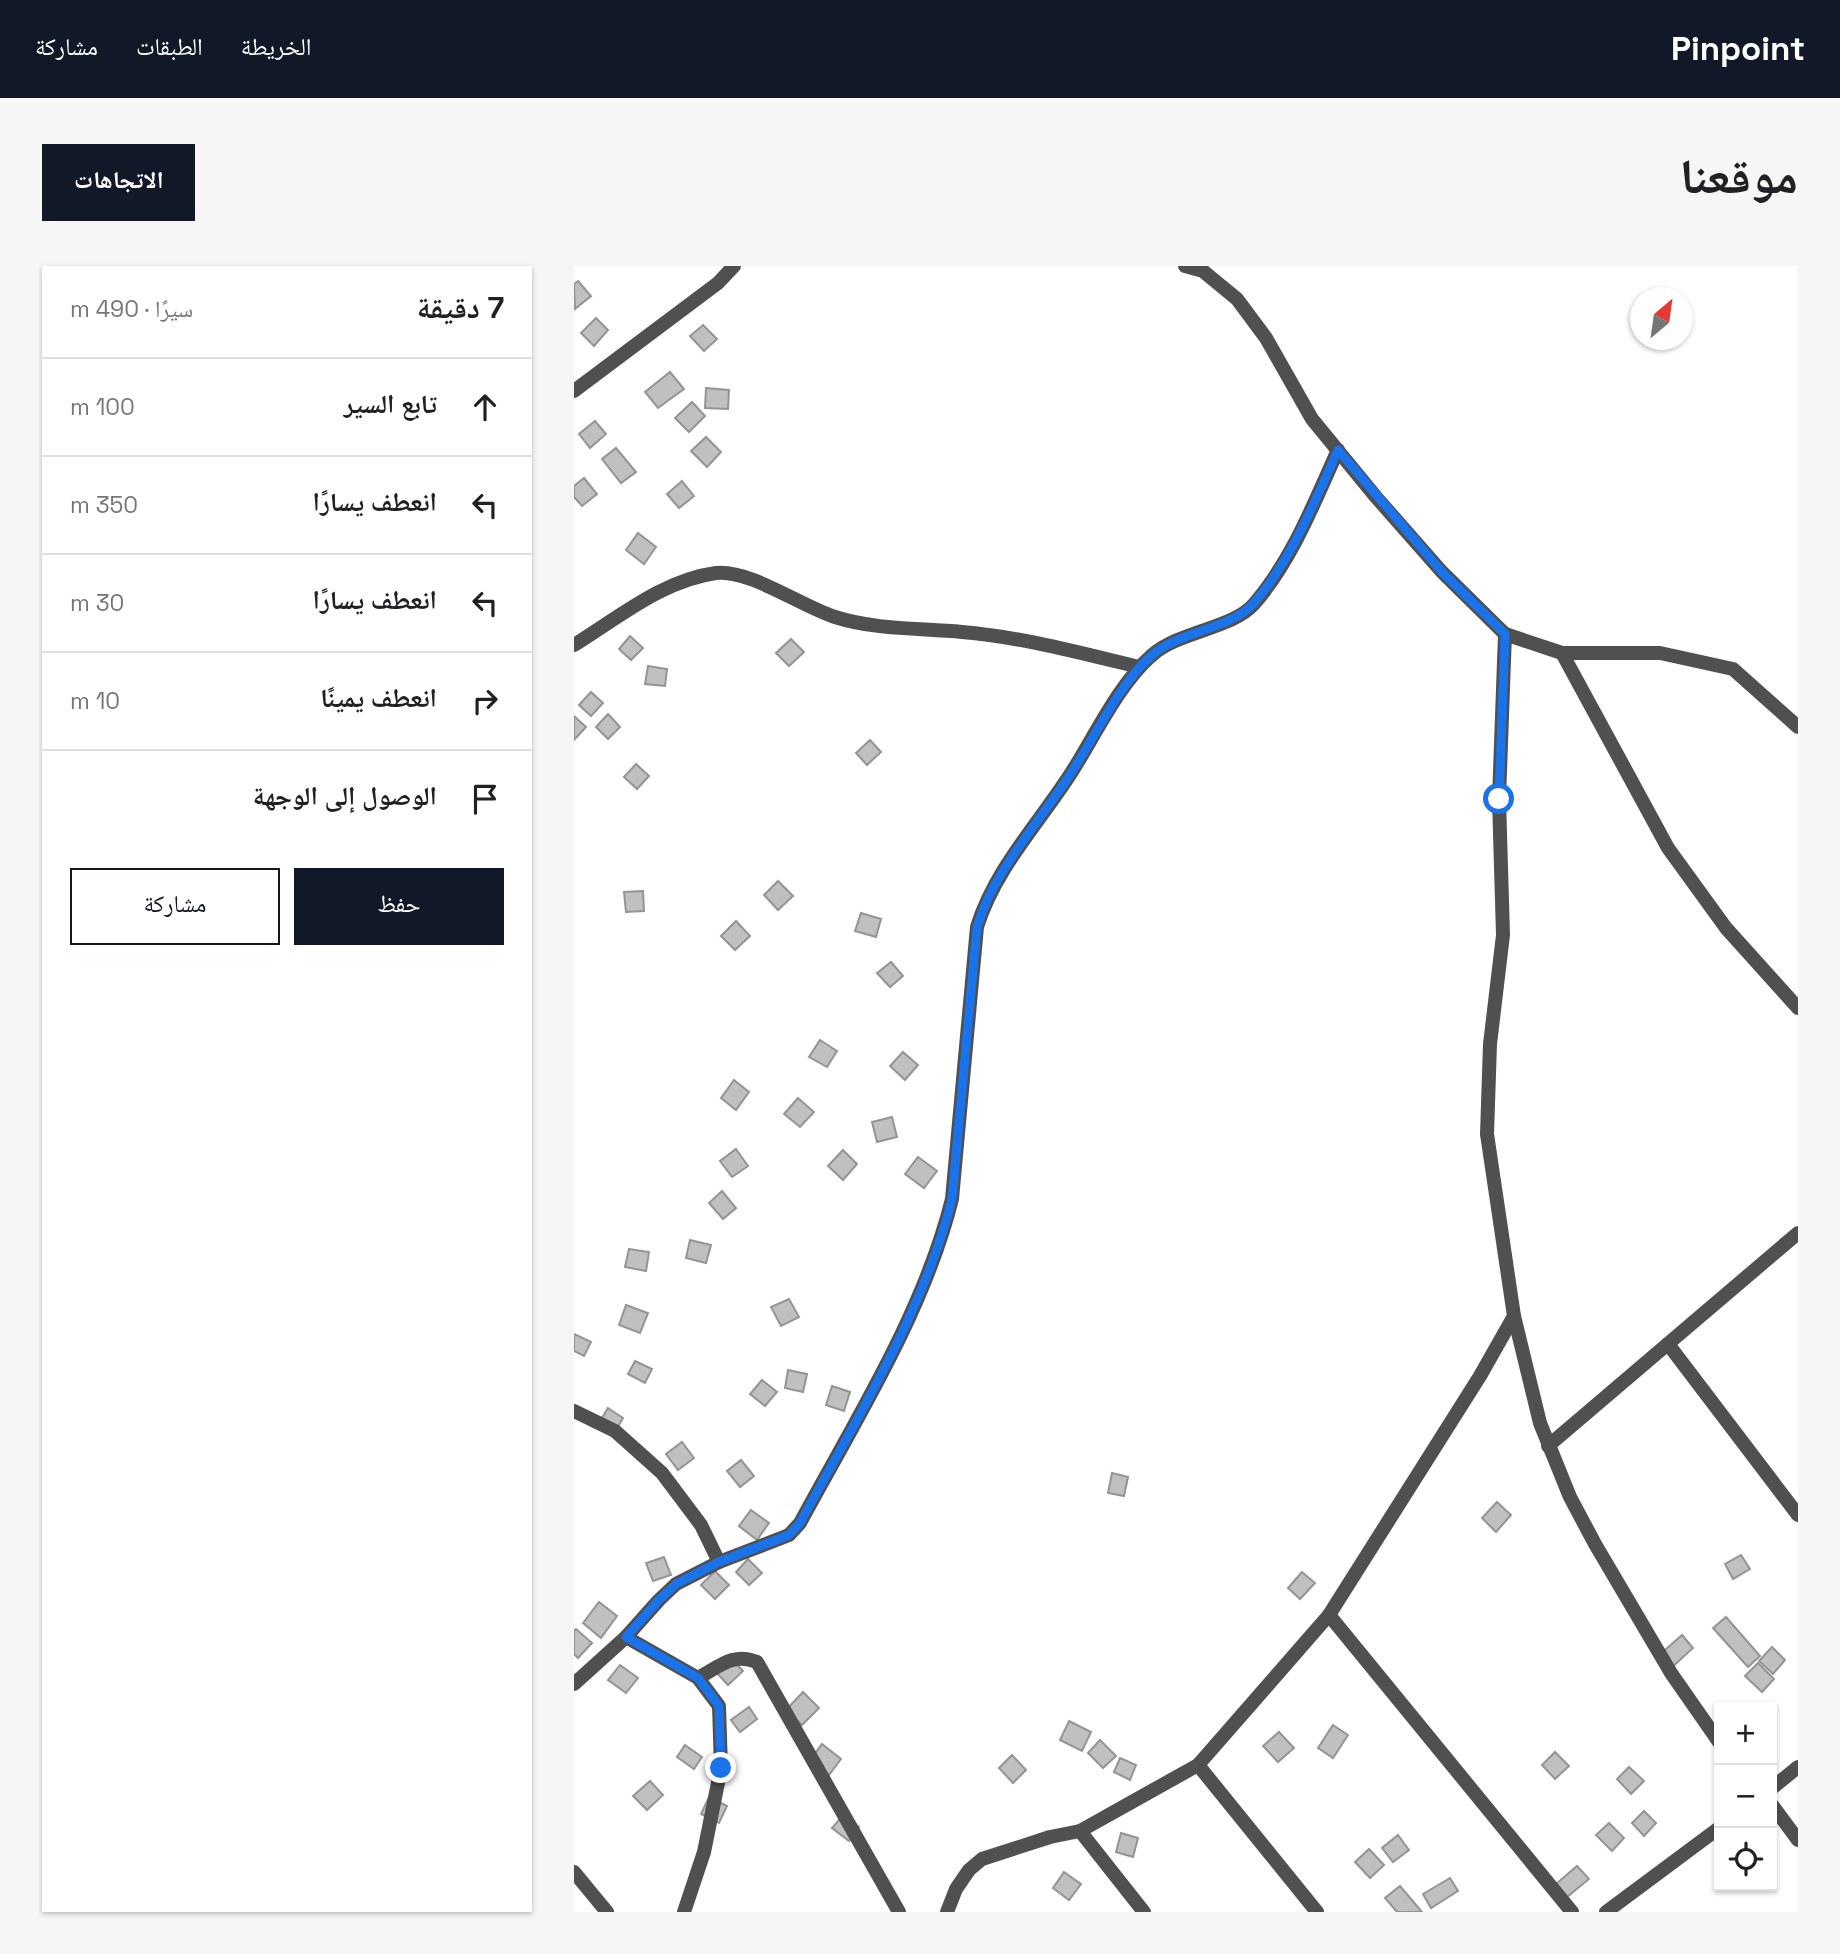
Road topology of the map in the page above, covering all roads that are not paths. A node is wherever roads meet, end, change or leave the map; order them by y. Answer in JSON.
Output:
{"nodes":[{"id":1,"x":734,"y":266,"type":"edge"},
{"id":2,"x":1185,"y":266,"type":"edge"},
{"id":3,"x":574,"y":391,"type":"edge"},
{"id":4,"x":1338,"y":450,"type":"junction"},
{"id":5,"x":1505,"y":634,"type":"junction"},
{"id":6,"x":574,"y":645,"type":"edge"},
{"id":7,"x":1562,"y":653,"type":"junction"},
{"id":8,"x":1139,"y":667,"type":"junction"},
{"id":9,"x":1798,"y":727,"type":"edge"},
{"id":10,"x":1798,"y":1009,"type":"edge"},
{"id":11,"x":1798,"y":1233,"type":"edge"},
{"id":12,"x":1514,"y":1316,"type":"junction"},
{"id":13,"x":1668,"y":1344,"type":"junction"},
{"id":14,"x":574,"y":1411,"type":"edge"},
{"id":15,"x":1548,"y":1446,"type":"junction"},
{"id":16,"x":1798,"y":1515,"type":"edge"},
{"id":17,"x":719,"y":1562,"type":"junction"},
{"id":18,"x":1329,"y":1615,"type":"junction"},
{"id":19,"x":626,"y":1637,"type":"junction"},
{"id":20,"x":698,"y":1678,"type":"junction"},
{"id":21,"x":574,"y":1684,"type":"edge"},
{"id":22,"x":1714,"y":1735,"type":"edge"},
{"id":23,"x":1198,"y":1765,"type":"junction"},
{"id":24,"x":1798,"y":1768,"type":"edge"},
{"id":25,"x":1777,"y":1784,"type":"edge"},
{"id":26,"x":1777,"y":1812,"type":"edge"},
{"id":27,"x":1080,"y":1831,"type":"junction"},
{"id":28,"x":1714,"y":1832,"type":"edge"},
{"id":29,"x":1798,"y":1840,"type":"edge"},
{"id":30,"x":574,"y":1872,"type":"edge"},
{"id":31,"x":607,"y":1912,"type":"edge"},
{"id":32,"x":684,"y":1912,"type":"edge"},
{"id":33,"x":899,"y":1912,"type":"edge"},
{"id":34,"x":947,"y":1912,"type":"edge"},
{"id":35,"x":1144,"y":1912,"type":"edge"},
{"id":36,"x":1317,"y":1912,"type":"edge"},
{"id":37,"x":1572,"y":1912,"type":"edge"},
{"id":38,"x":1606,"y":1912,"type":"edge"}],
"edges":[{"from":1,"to":3,"type":"street"},
{"from":2,"to":4,"type":"street"},
{"from":4,"to":5,"type":"street"},
{"from":4,"to":8,"type":"street"},
{"from":5,"to":7,"type":"street"},
{"from":5,"to":12,"type":"street"},
{"from":6,"to":8,"type":"street"},
{"from":7,"to":9,"type":"street"},
{"from":7,"to":10,"type":"street"},
{"from":8,"to":17,"type":"street"},
{"from":11,"to":13,"type":"street"},
{"from":12,"to":15,"type":"street"},
{"from":12,"to":18,"type":"street"},
{"from":13,"to":15,"type":"street"},
{"from":13,"to":16,"type":"street"},
{"from":14,"to":17,"type":"street"},
{"from":15,"to":22,"type":"street"},
{"from":17,"to":19,"type":"street"},
{"from":18,"to":23,"type":"street"},
{"from":18,"to":37,"type":"street"},
{"from":19,"to":20,"type":"street"},
{"from":19,"to":21,"type":"street"},
{"from":20,"to":32,"type":"street"},
{"from":20,"to":33,"type":"street"},
{"from":23,"to":27,"type":"street"},
{"from":23,"to":36,"type":"street"},
{"from":24,"to":25,"type":"street"},
{"from":26,"to":29,"type":"street"},
{"from":27,"to":34,"type":"street"},
{"from":27,"to":35,"type":"street"},
{"from":28,"to":38,"type":"street"},
{"from":30,"to":31,"type":"street"}]}
